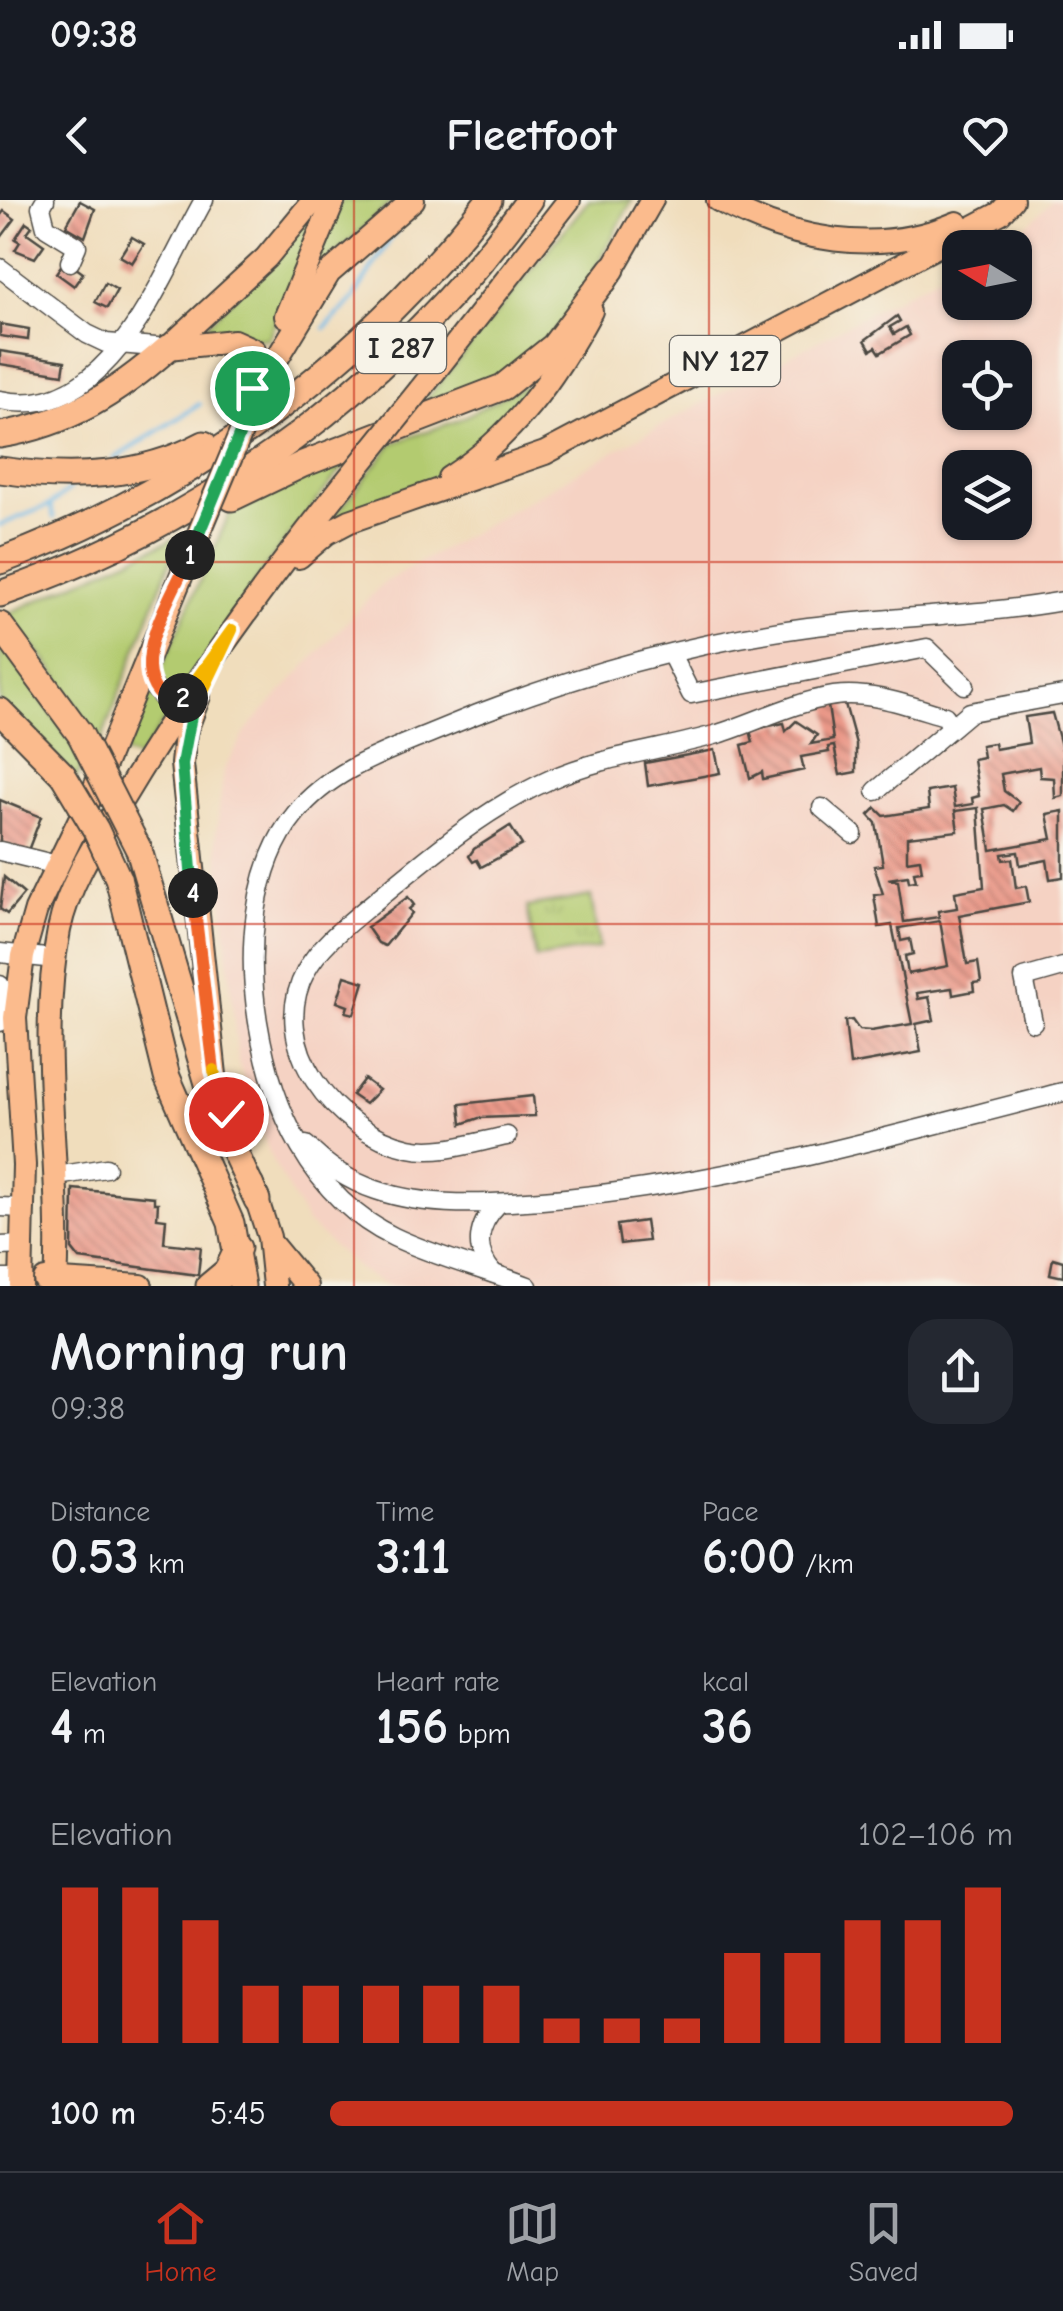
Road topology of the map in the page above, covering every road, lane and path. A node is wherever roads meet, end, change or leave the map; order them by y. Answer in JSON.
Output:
{"nodes":[{"id":1,"x":204,"y":200,"type":"edge"},
{"id":2,"x":314,"y":200,"type":"edge"},
{"id":3,"x":334,"y":200,"type":"edge"},
{"id":4,"x":413,"y":200,"type":"edge"},
{"id":5,"x":490,"y":200,"type":"edge"},
{"id":6,"x":528,"y":200,"type":"edge"},
{"id":7,"x":572,"y":200,"type":"edge"},
{"id":8,"x":652,"y":200,"type":"edge"},
{"id":9,"x":718,"y":200,"type":"edge"},
{"id":10,"x":1000,"y":200,"type":"edge"},
{"id":11,"x":1012,"y":200,"type":"edge"},
{"id":12,"x":43,"y":204,"type":"edge"},
{"id":13,"x":70,"y":262,"type":"dead end"},
{"id":14,"x":0,"y":268,"type":"edge"},
{"id":15,"x":612,"y":269,"type":"junction"},
{"id":16,"x":120,"y":344,"type":"junction"},
{"id":17,"x":168,"y":348,"type":"junction"},
{"id":18,"x":342,"y":358,"type":"junction"},
{"id":19,"x":263,"y":376,"type":"junction"},
{"id":20,"x":0,"y":400,"type":"edge"},
{"id":21,"x":0,"y":435,"type":"edge"},
{"id":22,"x":0,"y":470,"type":"edge"},
{"id":23,"x":425,"y":494,"type":"junction"},
{"id":24,"x":129,"y":539,"type":"junction"},
{"id":25,"x":0,"y":561,"type":"edge"},
{"id":26,"x":0,"y":594,"type":"edge"},
{"id":27,"x":1063,"y":601,"type":"edge"},
{"id":28,"x":237,"y":623,"type":"junction"},
{"id":29,"x":4,"y":629,"type":"edge"},
{"id":30,"x":671,"y":654,"type":"junction"},
{"id":31,"x":145,"y":660,"type":"junction"},
{"id":32,"x":965,"y":686,"type":"dead end"},
{"id":33,"x":1063,"y":695,"type":"edge"},
{"id":34,"x":186,"y":698,"type":"junction"},
{"id":35,"x":0,"y":711,"type":"edge"},
{"id":36,"x":952,"y":728,"type":"junction"},
{"id":37,"x":876,"y":791,"type":"dead end"},
{"id":38,"x":822,"y":808,"type":"dead end"},
{"id":39,"x":853,"y":834,"type":"dead end"},
{"id":40,"x":0,"y":852,"type":"edge"},
{"id":41,"x":58,"y":864,"type":"junction"},
{"id":42,"x":12,"y":954,"type":"edge"},
{"id":43,"x":55,"y":959,"type":"junction"},
{"id":44,"x":1063,"y":967,"type":"edge"},
{"id":45,"x":6,"y":994,"type":"edge"},
{"id":46,"x":1033,"y":1022,"type":"dead end"},
{"id":47,"x":5,"y":1030,"type":"edge"},
{"id":48,"x":1063,"y":1092,"type":"edge"},
{"id":49,"x":288,"y":1122,"type":"junction"},
{"id":50,"x":506,"y":1136,"type":"dead end"},
{"id":51,"x":106,"y":1168,"type":"dead end"},
{"id":52,"x":57,"y":1176,"type":"junction"},
{"id":53,"x":257,"y":1200,"type":"junction"},
{"id":54,"x":498,"y":1204,"type":"junction"},
{"id":55,"x":0,"y":1208,"type":"edge"},
{"id":56,"x":25,"y":1208,"type":"junction"},
{"id":57,"x":270,"y":1237,"type":"junction"},
{"id":58,"x":12,"y":1246,"type":"edge"},
{"id":59,"x":238,"y":1248,"type":"junction"},
{"id":60,"x":494,"y":1273,"type":"junction"},
{"id":61,"x":18,"y":1282,"type":"edge"},
{"id":62,"x":56,"y":1284,"type":"edge"},
{"id":63,"x":141,"y":1286,"type":"edge"},
{"id":64,"x":208,"y":1286,"type":"edge"},
{"id":65,"x":242,"y":1286,"type":"edge"},
{"id":66,"x":274,"y":1286,"type":"edge"},
{"id":67,"x":306,"y":1286,"type":"edge"},
{"id":68,"x":528,"y":1286,"type":"edge"}],
"edges":[{"from":1,"to":16,"type":"street"},
{"from":2,"to":17,"type":"main road"},
{"from":3,"to":19,"type":"main road"},
{"from":4,"to":19,"type":"main road"},
{"from":5,"to":18,"type":"highway","number":"I 287"},
{"from":6,"to":24,"type":"highway","number":"I 287"},
{"from":7,"to":28,"type":"main road","bridge":true},
{"from":8,"to":15,"type":"main road"},
{"from":9,"to":10,"type":"main road"},
{"from":11,"to":23,"type":"main road","number":"NY 127"},
{"from":12,"to":13,"type":"street"},
{"from":14,"to":16,"type":"street"},
{"from":15,"to":23,"type":"main road"},
{"from":15,"to":24,"type":"highway"},
{"from":16,"to":17,"type":"street"},
{"from":16,"to":20,"type":"street"},
{"from":17,"to":19,"type":"main road"},
{"from":17,"to":21,"type":"highway"},
{"from":18,"to":22,"type":"highway"},
{"from":18,"to":25,"type":"highway","number":"I 287"},
{"from":19,"to":31,"type":"main road","bridge":true},
{"from":23,"to":28,"type":"main road","number":"NY 127"},
{"from":24,"to":26,"type":"highway","number":"I 287"},
{"from":27,"to":30,"type":"street"},
{"from":28,"to":34,"type":"main road"},
{"from":28,"to":53,"type":"main road"},
{"from":29,"to":53,"type":"highway","bridge":true},
{"from":30,"to":32,"type":"street"},
{"from":30,"to":49,"type":"street"},
{"from":31,"to":34,"type":"street"},
{"from":31,"to":41,"type":"main road"},
{"from":33,"to":36,"type":"street"},
{"from":34,"to":43,"type":"main road"},
{"from":35,"to":59,"type":"highway","bridge":true},
{"from":36,"to":37,"type":"street"},
{"from":36,"to":50,"type":"street"},
{"from":38,"to":39,"type":"street"},
{"from":40,"to":41,"type":"street"},
{"from":41,"to":42,"type":"main road"},
{"from":42,"to":43,"type":"street"},
{"from":42,"to":45,"type":"main road"},
{"from":43,"to":52,"type":"main road"},
{"from":44,"to":46,"type":"street"},
{"from":45,"to":47,"type":"main road"},
{"from":47,"to":56,"type":"main road"},
{"from":48,"to":54,"type":"street"},
{"from":49,"to":54,"type":"street"},
{"from":49,"to":60,"type":"street"},
{"from":51,"to":52,"type":"street"},
{"from":52,"to":62,"type":"main road"},
{"from":53,"to":57,"type":"main road"},
{"from":54,"to":60,"type":"street"},
{"from":55,"to":56,"type":"street"},
{"from":56,"to":58,"type":"main road"},
{"from":57,"to":66,"type":"main road"},
{"from":57,"to":67,"type":"main road"},
{"from":58,"to":61,"type":"main road"},
{"from":59,"to":64,"type":"highway"},
{"from":59,"to":65,"type":"highway"},
{"from":60,"to":68,"type":"street"},
{"from":61,"to":62,"type":"main road"},
{"from":62,"to":63,"type":"main road"}]}
